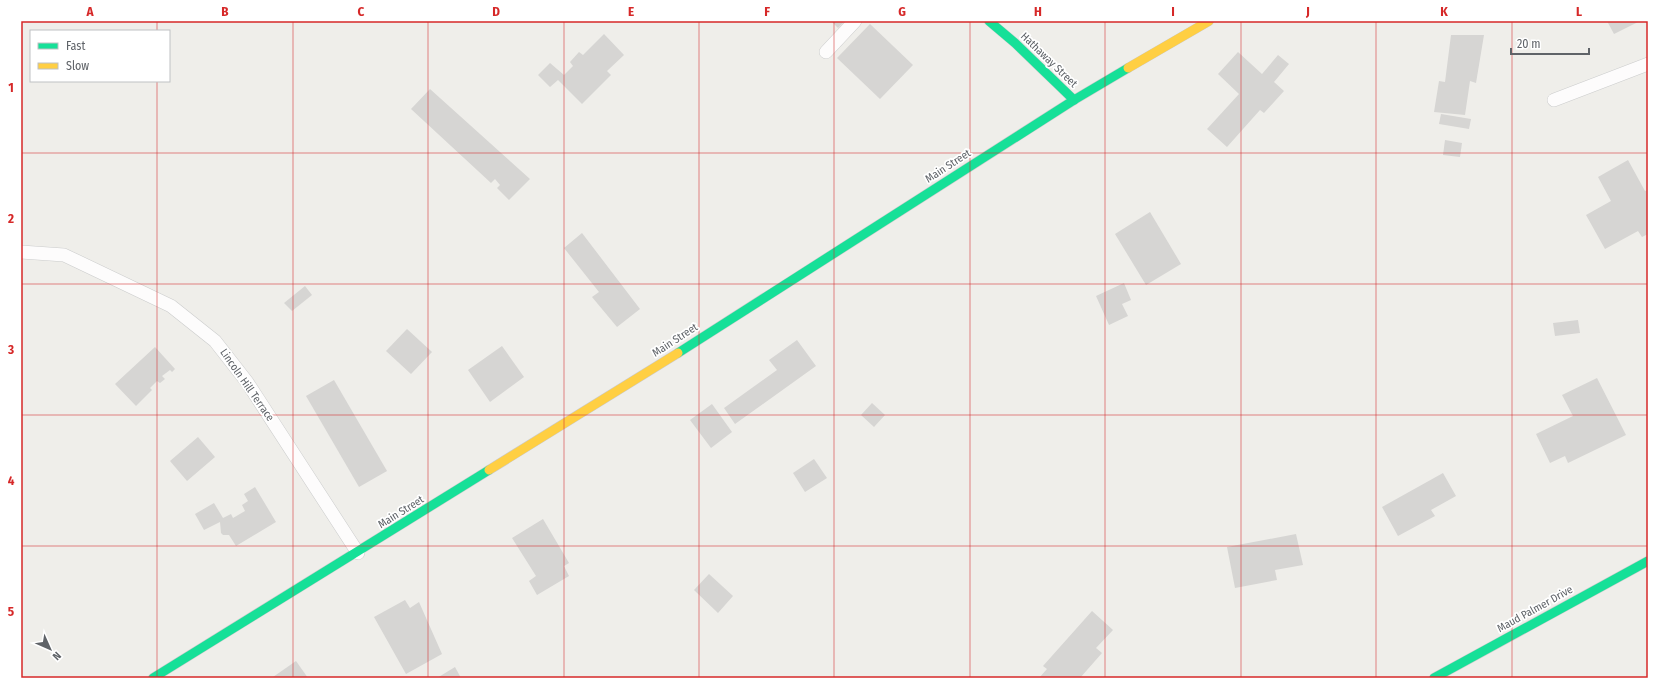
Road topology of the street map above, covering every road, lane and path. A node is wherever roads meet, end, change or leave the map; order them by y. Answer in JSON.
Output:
{"nodes":[{"id":1,"x":855,"y":21,"type":"edge"},
{"id":2,"x":989,"y":21,"type":"edge"},
{"id":3,"x":1209,"y":21,"type":"edge"},
{"id":4,"x":826,"y":52,"type":"dead end"},
{"id":5,"x":1648,"y":64,"type":"edge"},
{"id":6,"x":1074,"y":100,"type":"junction"},
{"id":7,"x":1554,"y":100,"type":"dead end"},
{"id":8,"x":21,"y":252,"type":"edge"},
{"id":9,"x":358,"y":553,"type":"junction"},
{"id":10,"x":1648,"y":561,"type":"edge"},
{"id":11,"x":153,"y":678,"type":"edge"},
{"id":12,"x":1434,"y":678,"type":"edge"}],
"edges":[{"from":1,"to":4,"type":"lane"},
{"from":2,"to":6,"type":"main road","name":"Hathaway Street"},
{"from":3,"to":6,"type":"main road","name":"Main Street"},
{"from":5,"to":7,"type":"lane"},
{"from":6,"to":9,"type":"main road","name":"Main Street"},
{"from":8,"to":9,"type":"lane","name":"Lincoln Hill Terrace"},
{"from":9,"to":11,"type":"main road","name":"Main Street"},
{"from":10,"to":12,"type":"main road","name":"Maud Palmer Drive"}]}
